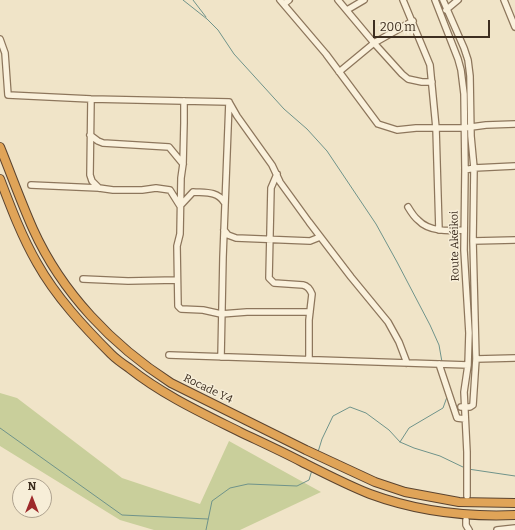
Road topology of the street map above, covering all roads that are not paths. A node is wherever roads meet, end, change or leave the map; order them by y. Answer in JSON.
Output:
{"nodes":[{"id":1,"x":289,"y":0,"type":"edge"},
{"id":2,"x":338,"y":0,"type":"edge"},
{"id":3,"x":364,"y":0,"type":"edge"},
{"id":4,"x":404,"y":0,"type":"edge"},
{"id":5,"x":436,"y":0,"type":"edge"},
{"id":6,"x":443,"y":0,"type":"edge"},
{"id":7,"x":458,"y":0,"type":"edge"},
{"id":8,"x":504,"y":0,"type":"edge"},
{"id":9,"x":282,"y":2,"type":"edge"},
{"id":10,"x":447,"y":9,"type":"junction"},
{"id":11,"x":347,"y":10,"type":"junction"},
{"id":12,"x":441,"y":14,"type":"junction"},
{"id":13,"x":413,"y":21,"type":"junction"},
{"id":14,"x":515,"y":27,"type":"edge"},
{"id":15,"x":0,"y":39,"type":"edge"},
{"id":16,"x":374,"y":43,"type":"junction"},
{"id":17,"x":339,"y":72,"type":"junction"},
{"id":18,"x":432,"y":82,"type":"junction"},
{"id":19,"x":91,"y":99,"type":"junction"},
{"id":20,"x":184,"y":101,"type":"junction"},
{"id":21,"x":229,"y":102,"type":"junction"},
{"id":22,"x":515,"y":124,"type":"edge"},
{"id":23,"x":436,"y":128,"type":"junction"},
{"id":24,"x":464,"y":128,"type":"junction"},
{"id":25,"x":471,"y":128,"type":"junction"},
{"id":26,"x":90,"y":135,"type":"junction"},
{"id":27,"x":0,"y":147,"type":"edge"},
{"id":28,"x":183,"y":164,"type":"junction"},
{"id":29,"x":515,"y":166,"type":"edge"},
{"id":30,"x":474,"y":168,"type":"junction"},
{"id":31,"x":465,"y":170,"type":"junction"},
{"id":32,"x":276,"y":174,"type":"junction"},
{"id":33,"x":0,"y":179,"type":"edge"},
{"id":34,"x":31,"y":185,"type":"dead end"},
{"id":35,"x":99,"y":188,"type":"junction"},
{"id":36,"x":225,"y":202,"type":"junction"},
{"id":37,"x":180,"y":206,"type":"junction"},
{"id":38,"x":408,"y":207,"type":"dead end"},
{"id":39,"x":224,"y":230,"type":"junction"},
{"id":40,"x":439,"y":230,"type":"junction"},
{"id":41,"x":463,"y":230,"type":"junction"},
{"id":42,"x":320,"y":237,"type":"junction"},
{"id":43,"x":270,"y":240,"type":"junction"},
{"id":44,"x":515,"y":240,"type":"edge"},
{"id":45,"x":473,"y":241,"type":"junction"},
{"id":46,"x":83,"y":279,"type":"dead end"},
{"id":47,"x":177,"y":280,"type":"junction"},
{"id":48,"x":310,"y":312,"type":"junction"},
{"id":49,"x":221,"y":314,"type":"junction"},
{"id":50,"x":169,"y":354,"type":"dead end"},
{"id":51,"x":221,"y":357,"type":"junction"},
{"id":52,"x":308,"y":358,"type":"junction"},
{"id":53,"x":515,"y":358,"type":"edge"},
{"id":54,"x":476,"y":359,"type":"junction"},
{"id":55,"x":407,"y":363,"type":"junction"},
{"id":56,"x":439,"y":364,"type":"junction"},
{"id":57,"x":468,"y":365,"type":"junction"},
{"id":58,"x":463,"y":407,"type":"junction"},
{"id":59,"x":465,"y":419,"type":"junction"},
{"id":60,"x":467,"y":496,"type":"dead end"},
{"id":61,"x":515,"y":503,"type":"edge"},
{"id":62,"x":515,"y":515,"type":"edge"},
{"id":63,"x":466,"y":520,"type":"dead end"},
{"id":64,"x":515,"y":528,"type":"edge"},
{"id":65,"x":469,"y":530,"type":"edge"},
{"id":66,"x":496,"y":530,"type":"edge"}],
"edges":[{"from":1,"to":9,"type":"street"},
{"from":2,"to":11,"type":"street"},
{"from":3,"to":11,"type":"street"},
{"from":4,"to":13,"type":"street"},
{"from":5,"to":12,"type":"street","name":"Route Akéikoi"},
{"from":6,"to":10,"type":"street"},
{"from":7,"to":10,"type":"street"},
{"from":8,"to":14,"type":"street"},
{"from":9,"to":17,"type":"street"},
{"from":10,"to":12,"type":"street"},
{"from":10,"to":25,"type":"street"},
{"from":11,"to":16,"type":"street"},
{"from":12,"to":24,"type":"street","name":"Route Akéikoi"},
{"from":13,"to":16,"type":"street"},
{"from":13,"to":18,"type":"street"},
{"from":15,"to":19,"type":"street"},
{"from":16,"to":17,"type":"street"},
{"from":16,"to":18,"type":"street"},
{"from":17,"to":23,"type":"street"},
{"from":18,"to":23,"type":"street"},
{"from":19,"to":20,"type":"street"},
{"from":19,"to":26,"type":"street"},
{"from":20,"to":21,"type":"street"},
{"from":20,"to":28,"type":"street"},
{"from":21,"to":32,"type":"street"},
{"from":21,"to":36,"type":"street"},
{"from":22,"to":25,"type":"street"},
{"from":23,"to":24,"type":"street"},
{"from":23,"to":40,"type":"street"},
{"from":24,"to":25,"type":"street"},
{"from":24,"to":31,"type":"street","name":"Route Akéikoi"},
{"from":25,"to":30,"type":"street"},
{"from":26,"to":28,"type":"street"},
{"from":26,"to":35,"type":"street"},
{"from":27,"to":61,"type":"highway","name":"Rocade Y4"},
{"from":28,"to":37,"type":"street"},
{"from":29,"to":30,"type":"street"},
{"from":30,"to":31,"type":"street"},
{"from":30,"to":45,"type":"street"},
{"from":31,"to":41,"type":"street","name":"Route Akéikoi"},
{"from":32,"to":42,"type":"street"},
{"from":32,"to":43,"type":"street"},
{"from":33,"to":62,"type":"highway","name":"Rocade Y4"},
{"from":34,"to":35,"type":"street"},
{"from":35,"to":37,"type":"street"},
{"from":36,"to":37,"type":"street"},
{"from":36,"to":39,"type":"street"},
{"from":37,"to":47,"type":"street"},
{"from":38,"to":40,"type":"street"},
{"from":39,"to":43,"type":"street"},
{"from":39,"to":49,"type":"street"},
{"from":40,"to":41,"type":"street"},
{"from":41,"to":57,"type":"street","name":"Route Akéikoi"},
{"from":42,"to":43,"type":"street"},
{"from":42,"to":55,"type":"street"},
{"from":43,"to":48,"type":"street"},
{"from":44,"to":45,"type":"street"},
{"from":45,"to":54,"type":"street"},
{"from":46,"to":47,"type":"street"},
{"from":47,"to":49,"type":"street"},
{"from":48,"to":49,"type":"street"},
{"from":48,"to":52,"type":"street"},
{"from":49,"to":51,"type":"street"},
{"from":50,"to":51,"type":"street"},
{"from":51,"to":52,"type":"street"},
{"from":52,"to":55,"type":"street"},
{"from":53,"to":54,"type":"street"},
{"from":54,"to":58,"type":"street"},
{"from":55,"to":56,"type":"street"},
{"from":56,"to":57,"type":"street"},
{"from":56,"to":59,"type":"street"},
{"from":57,"to":58,"type":"street","name":"Route Akéikoi"},
{"from":58,"to":59,"type":"street","name":"Route Akéikoi"},
{"from":59,"to":60,"type":"street","name":"Route Akéikoi"},
{"from":63,"to":65,"type":"street"},
{"from":64,"to":66,"type":"street"}]}
